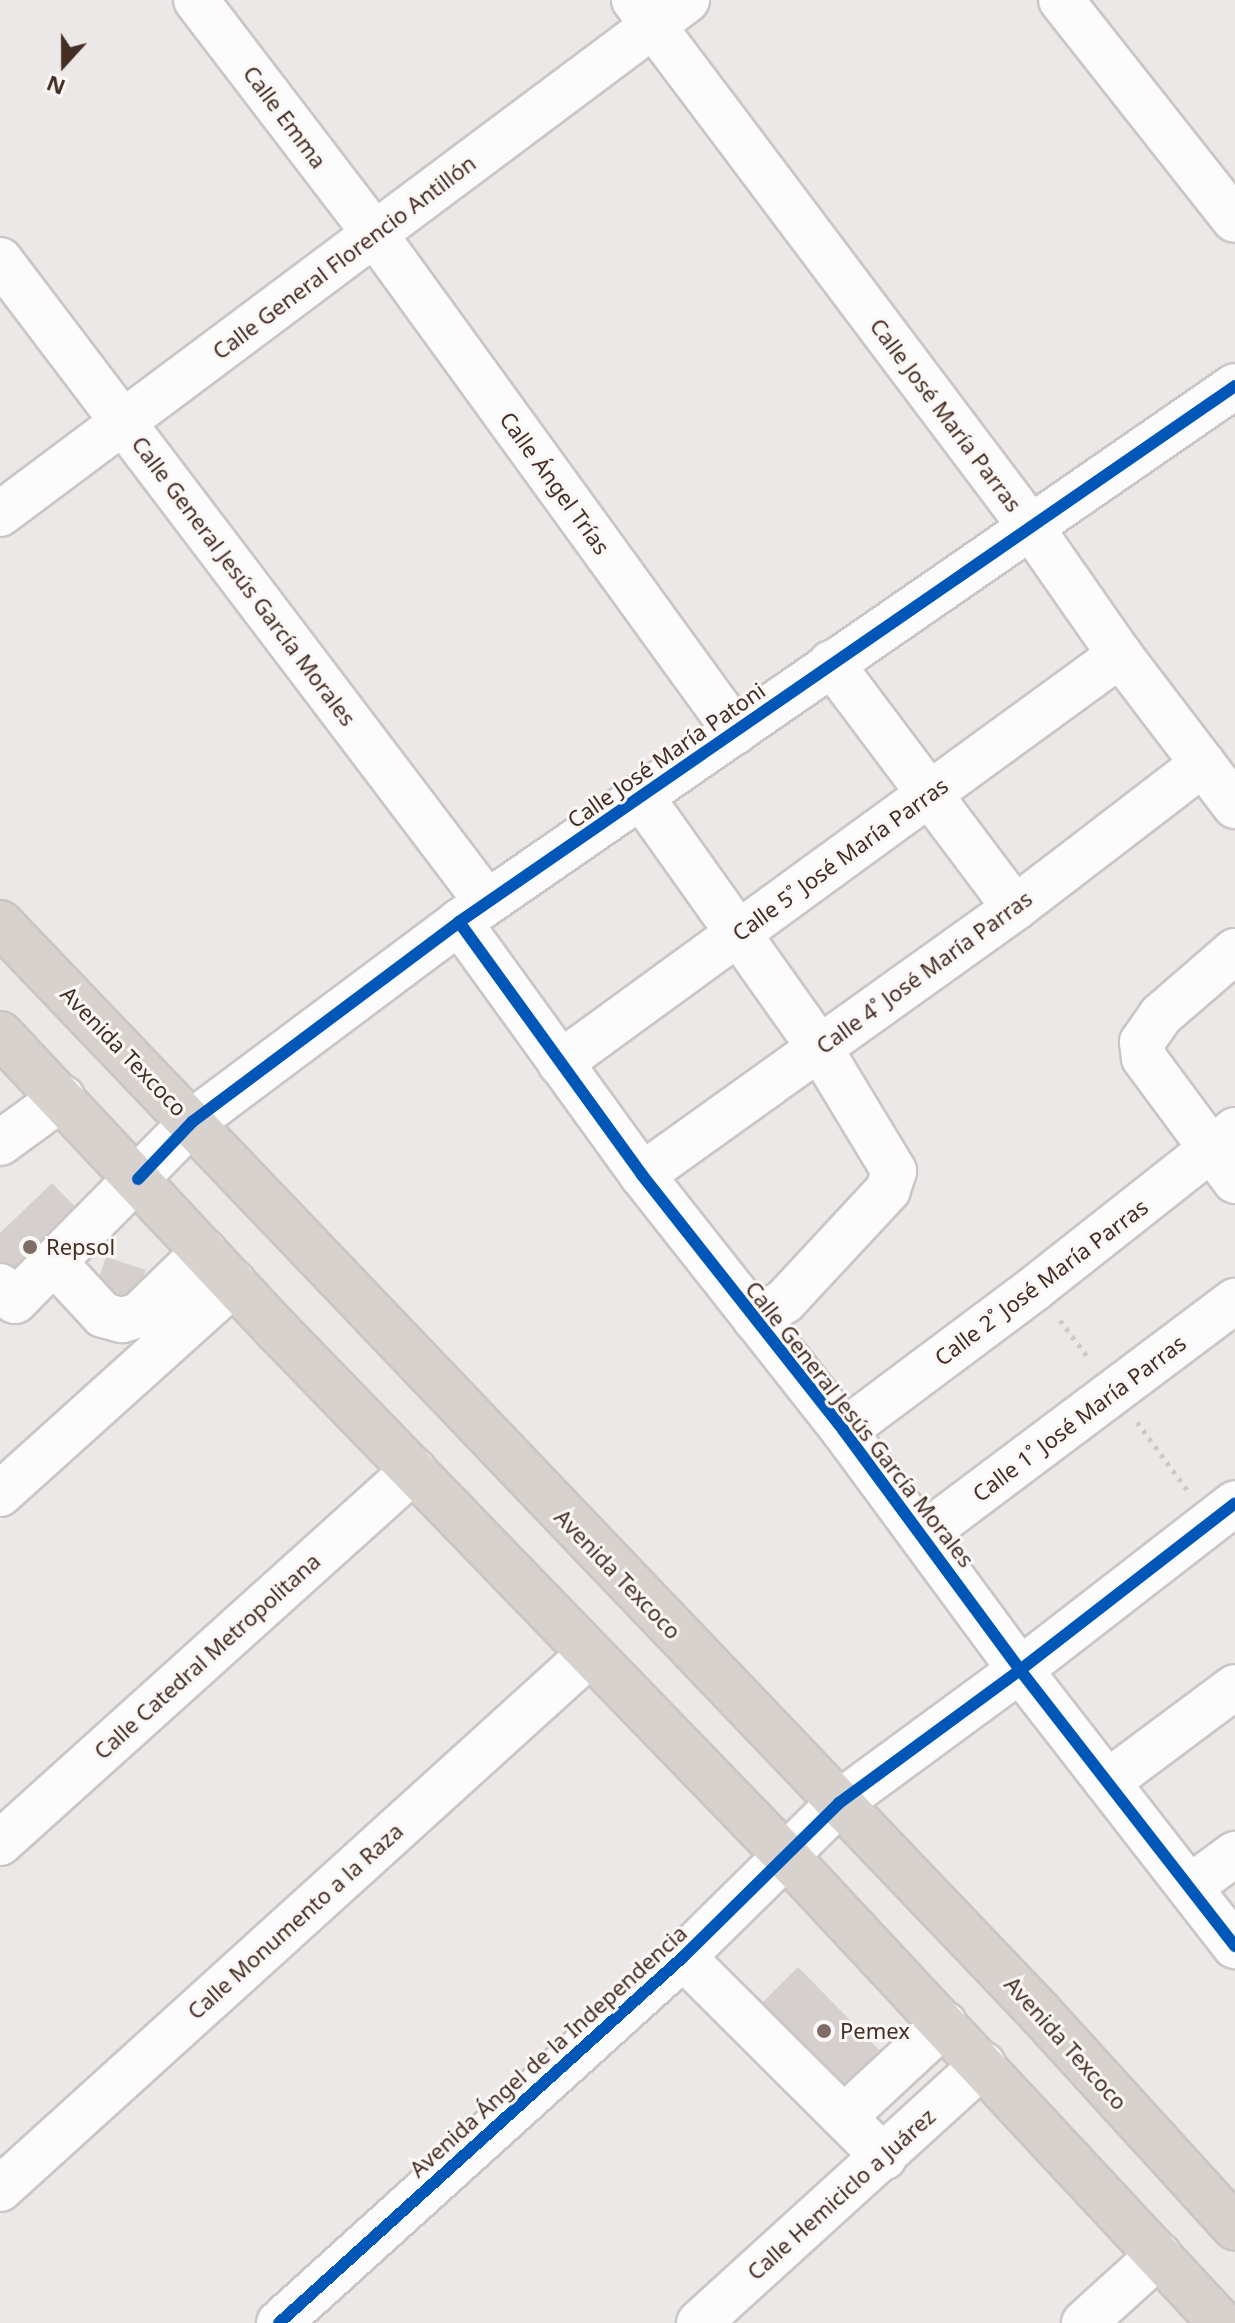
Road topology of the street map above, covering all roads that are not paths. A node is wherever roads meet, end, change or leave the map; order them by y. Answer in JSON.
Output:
{"nodes":[{"id":1,"x":196,"y":0,"type":"edge"},
{"id":2,"x":1061,"y":0,"type":"edge"},
{"id":3,"x":658,"y":9,"type":"edge"},
{"id":4,"x":1235,"y":220,"type":"edge"},
{"id":5,"x":374,"y":233,"type":"junction"},
{"id":6,"x":0,"y":260,"type":"edge"},
{"id":7,"x":1235,"y":386,"type":"edge"},
{"id":8,"x":123,"y":422,"type":"junction"},
{"id":9,"x":0,"y":514,"type":"edge"},
{"id":10,"x":1030,"y":526,"type":"junction"},
{"id":11,"x":1120,"y":655,"type":"junction"},
{"id":12,"x":831,"y":663,"type":"junction"},
{"id":13,"x":736,"y":732,"type":"junction"},
{"id":14,"x":1203,"y":764,"type":"junction"},
{"id":15,"x":930,"y":793,"type":"junction"},
{"id":16,"x":642,"y":798,"type":"junction"},
{"id":17,"x":1235,"y":806,"type":"edge"},
{"id":18,"x":1015,"y":908,"type":"junction"},
{"id":19,"x":473,"y":912,"type":"junction"},
{"id":20,"x":0,"y":923,"type":"edge"},
{"id":21,"x":738,"y":933,"type":"junction"},
{"id":22,"x":1235,"y":951,"type":"edge"},
{"id":23,"x":0,"y":1034,"type":"edge"},
{"id":24,"x":819,"y":1047,"type":"junction"},
{"id":25,"x":560,"y":1063,"type":"junction"},
{"id":26,"x":62,"y":1098,"type":"junction"},
{"id":27,"x":192,"y":1122,"type":"junction"},
{"id":28,"x":0,"y":1143,"type":"edge"},
{"id":29,"x":1227,"y":1154,"type":"edge"},
{"id":30,"x":642,"y":1175,"type":"junction"},
{"id":31,"x":138,"y":1179,"type":"junction"},
{"id":32,"x":204,"y":1252,"type":"junction"},
{"id":33,"x":54,"y":1262,"type":"junction"},
{"id":34,"x":234,"y":1283,"type":"junction"},
{"id":35,"x":0,"y":1286,"type":"edge"},
{"id":36,"x":1235,"y":1301,"type":"edge"},
{"id":37,"x":755,"y":1319,"type":"junction"},
{"id":38,"x":844,"y":1431,"type":"junction"},
{"id":39,"x":414,"y":1470,"type":"junction"},
{"id":40,"x":0,"y":1494,"type":"edge"},
{"id":41,"x":1235,"y":1503,"type":"edge"},
{"id":42,"x":923,"y":1535,"type":"junction"},
{"id":43,"x":590,"y":1654,"type":"junction"},
{"id":44,"x":1020,"y":1670,"type":"junction"},
{"id":45,"x":1235,"y":1687,"type":"edge"},
{"id":46,"x":1109,"y":1781,"type":"junction"},
{"id":47,"x":839,"y":1803,"type":"junction"},
{"id":48,"x":0,"y":1843,"type":"edge"},
{"id":49,"x":1235,"y":1854,"type":"edge"},
{"id":50,"x":787,"y":1857,"type":"junction"},
{"id":51,"x":1190,"y":1887,"type":"junction"},
{"id":52,"x":1235,"y":1946,"type":"edge"},
{"id":53,"x":683,"y":1957,"type":"junction"},
{"id":54,"x":944,"y":2024,"type":"junction"},
{"id":55,"x":983,"y":2065,"type":"junction"},
{"id":56,"x":844,"y":2117,"type":"junction"},
{"id":57,"x":884,"y":2157,"type":"junction"},
{"id":58,"x":0,"y":2189,"type":"edge"},
{"id":59,"x":1235,"y":2227,"type":"edge"},
{"id":60,"x":1159,"y":2255,"type":"junction"},
{"id":61,"x":279,"y":2323,"type":"edge"},
{"id":62,"x":699,"y":2323,"type":"edge"},
{"id":63,"x":1084,"y":2323,"type":"edge"},
{"id":64,"x":1221,"y":2323,"type":"edge"}],
"edges":[{"from":1,"to":5,"type":"street","name":"Calle Emma"},
{"from":2,"to":4,"type":"street"},
{"from":3,"to":5,"type":"street","name":"Calle General Florencio Antillón"},
{"from":3,"to":10,"type":"street","name":"Calle José María Parras"},
{"from":5,"to":8,"type":"street","name":"Calle General Florencio Antillón"},
{"from":5,"to":13,"type":"street","name":"Calle Ángel Trías"},
{"from":6,"to":8,"type":"street","name":"Calle General Jesús García Morales"},
{"from":7,"to":10,"type":"street","name":"Calle José María Patoni"},
{"from":8,"to":9,"type":"street","name":"Calle General Florencio Antillón"},
{"from":8,"to":19,"type":"street","name":"Calle General Jesús García Morales"},
{"from":10,"to":11,"type":"street","name":"Calle José María Parras"},
{"from":10,"to":12,"type":"street","name":"Calle José María Patoni"},
{"from":11,"to":14,"type":"street","name":"Calle José María Parras"},
{"from":11,"to":15,"type":"street","name":"Calle 5˚ José María Parras"},
{"from":12,"to":13,"type":"street","name":"Calle José María Patoni"},
{"from":12,"to":15,"type":"street"},
{"from":13,"to":16,"type":"street","name":"Calle José María Patoni"},
{"from":14,"to":17,"type":"street","name":"Calle José María Parras"},
{"from":14,"to":18,"type":"street","name":"Calle 4˚ José María Parras"},
{"from":15,"to":18,"type":"street"},
{"from":15,"to":21,"type":"street","name":"Calle 5˚ José María Parras"},
{"from":16,"to":19,"type":"street","name":"Calle José María Patoni"},
{"from":16,"to":21,"type":"street"},
{"from":18,"to":24,"type":"street","name":"Calle 4˚ José María Parras"},
{"from":19,"to":25,"type":"street","name":"Calle General Jesús García Morales"},
{"from":19,"to":27,"type":"street","name":"Calle José María Patoni"},
{"from":20,"to":27,"type":"main road","name":"Avenida Texcoco"},
{"from":21,"to":24,"type":"street"},
{"from":21,"to":25,"type":"street","name":"Calle 5˚ José María Parras"},
{"from":22,"to":29,"type":"street"},
{"from":23,"to":26,"type":"main road"},
{"from":24,"to":30,"type":"street","name":"Calle 4˚ José María Parras"},
{"from":24,"to":37,"type":"street"},
{"from":25,"to":30,"type":"street","name":"Calle General Jesús García Morales"},
{"from":26,"to":28,"type":"street"},
{"from":26,"to":31,"type":"main road"},
{"from":27,"to":31,"type":"street","name":"Calle José María Patoni"},
{"from":27,"to":47,"type":"main road","name":"Avenida Texcoco"},
{"from":29,"to":38,"type":"street","name":"Calle 2˚ José María Parras"},
{"from":30,"to":37,"type":"street","name":"Calle General Jesús García Morales"},
{"from":31,"to":32,"type":"main road"},
{"from":31,"to":33,"type":"street","name":"Calle José María Patoni"},
{"from":32,"to":33,"type":"street"},
{"from":32,"to":34,"type":"main road"},
{"from":33,"to":35,"type":"street","name":"Calle José María Patoni"},
{"from":34,"to":39,"type":"main road"},
{"from":34,"to":40,"type":"street"},
{"from":36,"to":42,"type":"street","name":"Calle 1˚ José María Parras"},
{"from":37,"to":38,"type":"street","name":"Calle General Jesús García Morales"},
{"from":38,"to":42,"type":"street","name":"Calle General Jesús García Morales"},
{"from":39,"to":43,"type":"main road"},
{"from":39,"to":48,"type":"street","name":"Calle Catedral Metropolitana"},
{"from":41,"to":44,"type":"street","name":"Avenida Ángel de la Independencia"},
{"from":42,"to":44,"type":"street","name":"Calle General Jesús García Morales"},
{"from":43,"to":50,"type":"main road"},
{"from":43,"to":58,"type":"street","name":"Calle Monumento a la Raza"},
{"from":44,"to":46,"type":"street","name":"Calle General Jesús García Morales"},
{"from":44,"to":47,"type":"street","name":"Avenida Ángel de la Independencia"},
{"from":45,"to":46,"type":"street"},
{"from":46,"to":51,"type":"street","name":"Calle General Jesús García Morales"},
{"from":47,"to":50,"type":"street","name":"Avenida Ángel de la Independencia"},
{"from":47,"to":59,"type":"main road","name":"Avenida Texcoco"},
{"from":49,"to":51,"type":"street"},
{"from":50,"to":53,"type":"street","name":"Avenida Ángel de la Independencia"},
{"from":50,"to":54,"type":"main road"},
{"from":51,"to":52,"type":"street","name":"Calle General Jesús García Morales"},
{"from":53,"to":56,"type":"street"},
{"from":53,"to":61,"type":"street","name":"Avenida Ángel de la Independencia"},
{"from":54,"to":55,"type":"main road"},
{"from":54,"to":56,"type":"street"},
{"from":55,"to":57,"type":"street","name":"Calle Hemiciclo a Juárez"},
{"from":55,"to":60,"type":"main road"},
{"from":56,"to":57,"type":"street"},
{"from":57,"to":62,"type":"street","name":"Calle Hemiciclo a Juárez"},
{"from":60,"to":63,"type":"street"},
{"from":60,"to":64,"type":"main road"}]}
